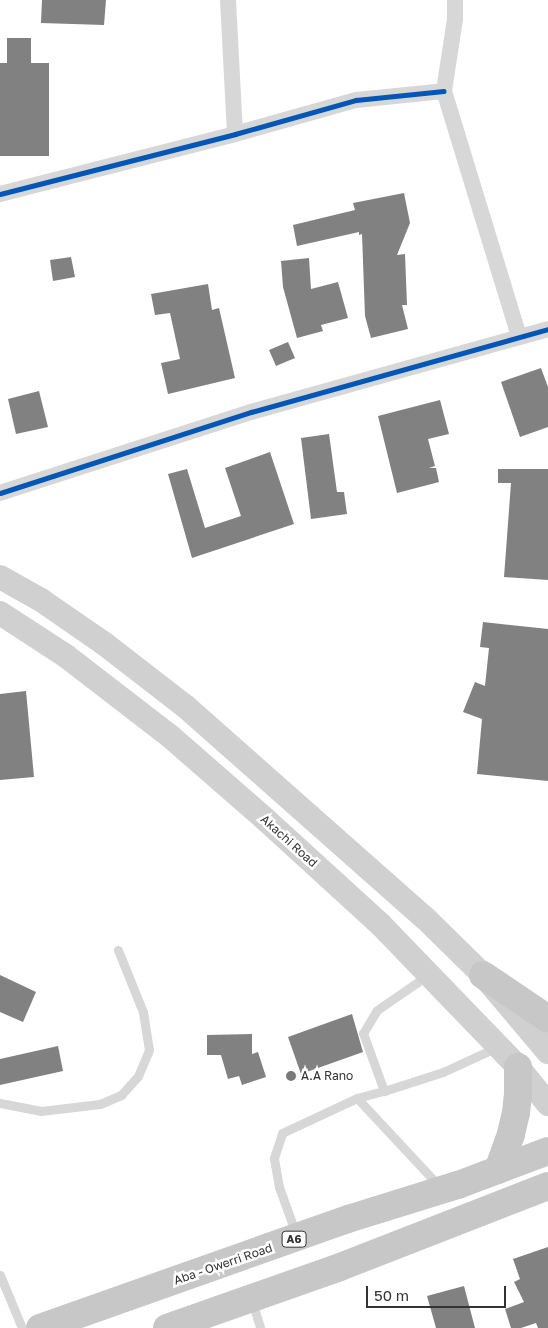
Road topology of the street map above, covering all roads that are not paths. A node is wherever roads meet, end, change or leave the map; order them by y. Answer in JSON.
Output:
{"nodes":[{"id":1,"x":228,"y":0,"type":"edge"},
{"id":2,"x":455,"y":0,"type":"edge"},
{"id":3,"x":444,"y":91,"type":"junction"},
{"id":4,"x":235,"y":134,"type":"junction"},
{"id":5,"x":0,"y":194,"type":"edge"},
{"id":6,"x":548,"y":329,"type":"edge"},
{"id":7,"x":519,"y":338,"type":"junction"},
{"id":8,"x":0,"y":493,"type":"edge"},
{"id":9,"x":0,"y":577,"type":"edge"},
{"id":10,"x":0,"y":613,"type":"edge"},
{"id":11,"x":118,"y":950,"type":"dead end"},
{"id":12,"x":429,"y":975,"type":"junction"},
{"id":13,"x":483,"y":975,"type":"junction"},
{"id":14,"x":548,"y":1019,"type":"edge"},
{"id":15,"x":497,"y":1047,"type":"junction"},
{"id":16,"x":548,"y":1052,"type":"edge"},
{"id":17,"x":518,"y":1066,"type":"junction"},
{"id":18,"x":384,"y":1091,"type":"junction"},
{"id":19,"x":357,"y":1098,"type":"junction"},
{"id":20,"x":0,"y":1103,"type":"edge"},
{"id":21,"x":548,"y":1104,"type":"edge"},
{"id":22,"x":548,"y":1152,"type":"edge"},
{"id":23,"x":498,"y":1170,"type":"junction"},
{"id":24,"x":548,"y":1186,"type":"edge"},
{"id":25,"x":443,"y":1190,"type":"junction"},
{"id":26,"x":297,"y":1238,"type":"junction"},
{"id":27,"x":0,"y":1275,"type":"edge"},
{"id":28,"x":251,"y":1298,"type":"junction"},
{"id":29,"x":195,"y":1323,"type":"edge"},
{"id":30,"x":22,"y":1328,"type":"edge"},
{"id":31,"x":40,"y":1328,"type":"edge"},
{"id":32,"x":167,"y":1328,"type":"edge"},
{"id":33,"x":260,"y":1328,"type":"edge"}],
"edges":[{"from":1,"to":4,"type":"street"},
{"from":2,"to":3,"type":"street"},
{"from":3,"to":4,"type":"street"},
{"from":3,"to":7,"type":"street"},
{"from":4,"to":5,"type":"street"},
{"from":6,"to":7,"type":"street"},
{"from":7,"to":8,"type":"street"},
{"from":9,"to":13,"type":"main road"},
{"from":10,"to":12,"type":"main road","name":"Akachi Road"},
{"from":11,"to":20,"type":"lane"},
{"from":12,"to":15,"type":"main road","name":"Akachi Road"},
{"from":12,"to":18,"type":"lane"},
{"from":13,"to":14,"type":"highway"},
{"from":13,"to":16,"type":"main road"},
{"from":15,"to":17,"type":"main road","name":"Akachi Road"},
{"from":15,"to":18,"type":"lane"},
{"from":17,"to":21,"type":"main road","name":"Akachi Road"},
{"from":17,"to":23,"type":"highway"},
{"from":18,"to":19,"type":"lane"},
{"from":19,"to":25,"type":"lane"},
{"from":19,"to":26,"type":"lane"},
{"from":22,"to":23,"type":"highway","name":"Aba - Owerri Road","number":"A6"},
{"from":23,"to":25,"type":"highway","name":"Aba - Owerri Road","number":"A6"},
{"from":24,"to":28,"type":"highway"},
{"from":25,"to":26,"type":"highway","name":"Aba - Owerri Road","number":"A6"},
{"from":26,"to":31,"type":"highway","name":"Aba - Owerri Road","number":"A6"},
{"from":27,"to":30,"type":"lane"},
{"from":28,"to":29,"type":"highway"},
{"from":28,"to":33,"type":"lane"},
{"from":29,"to":32,"type":"highway"}]}
